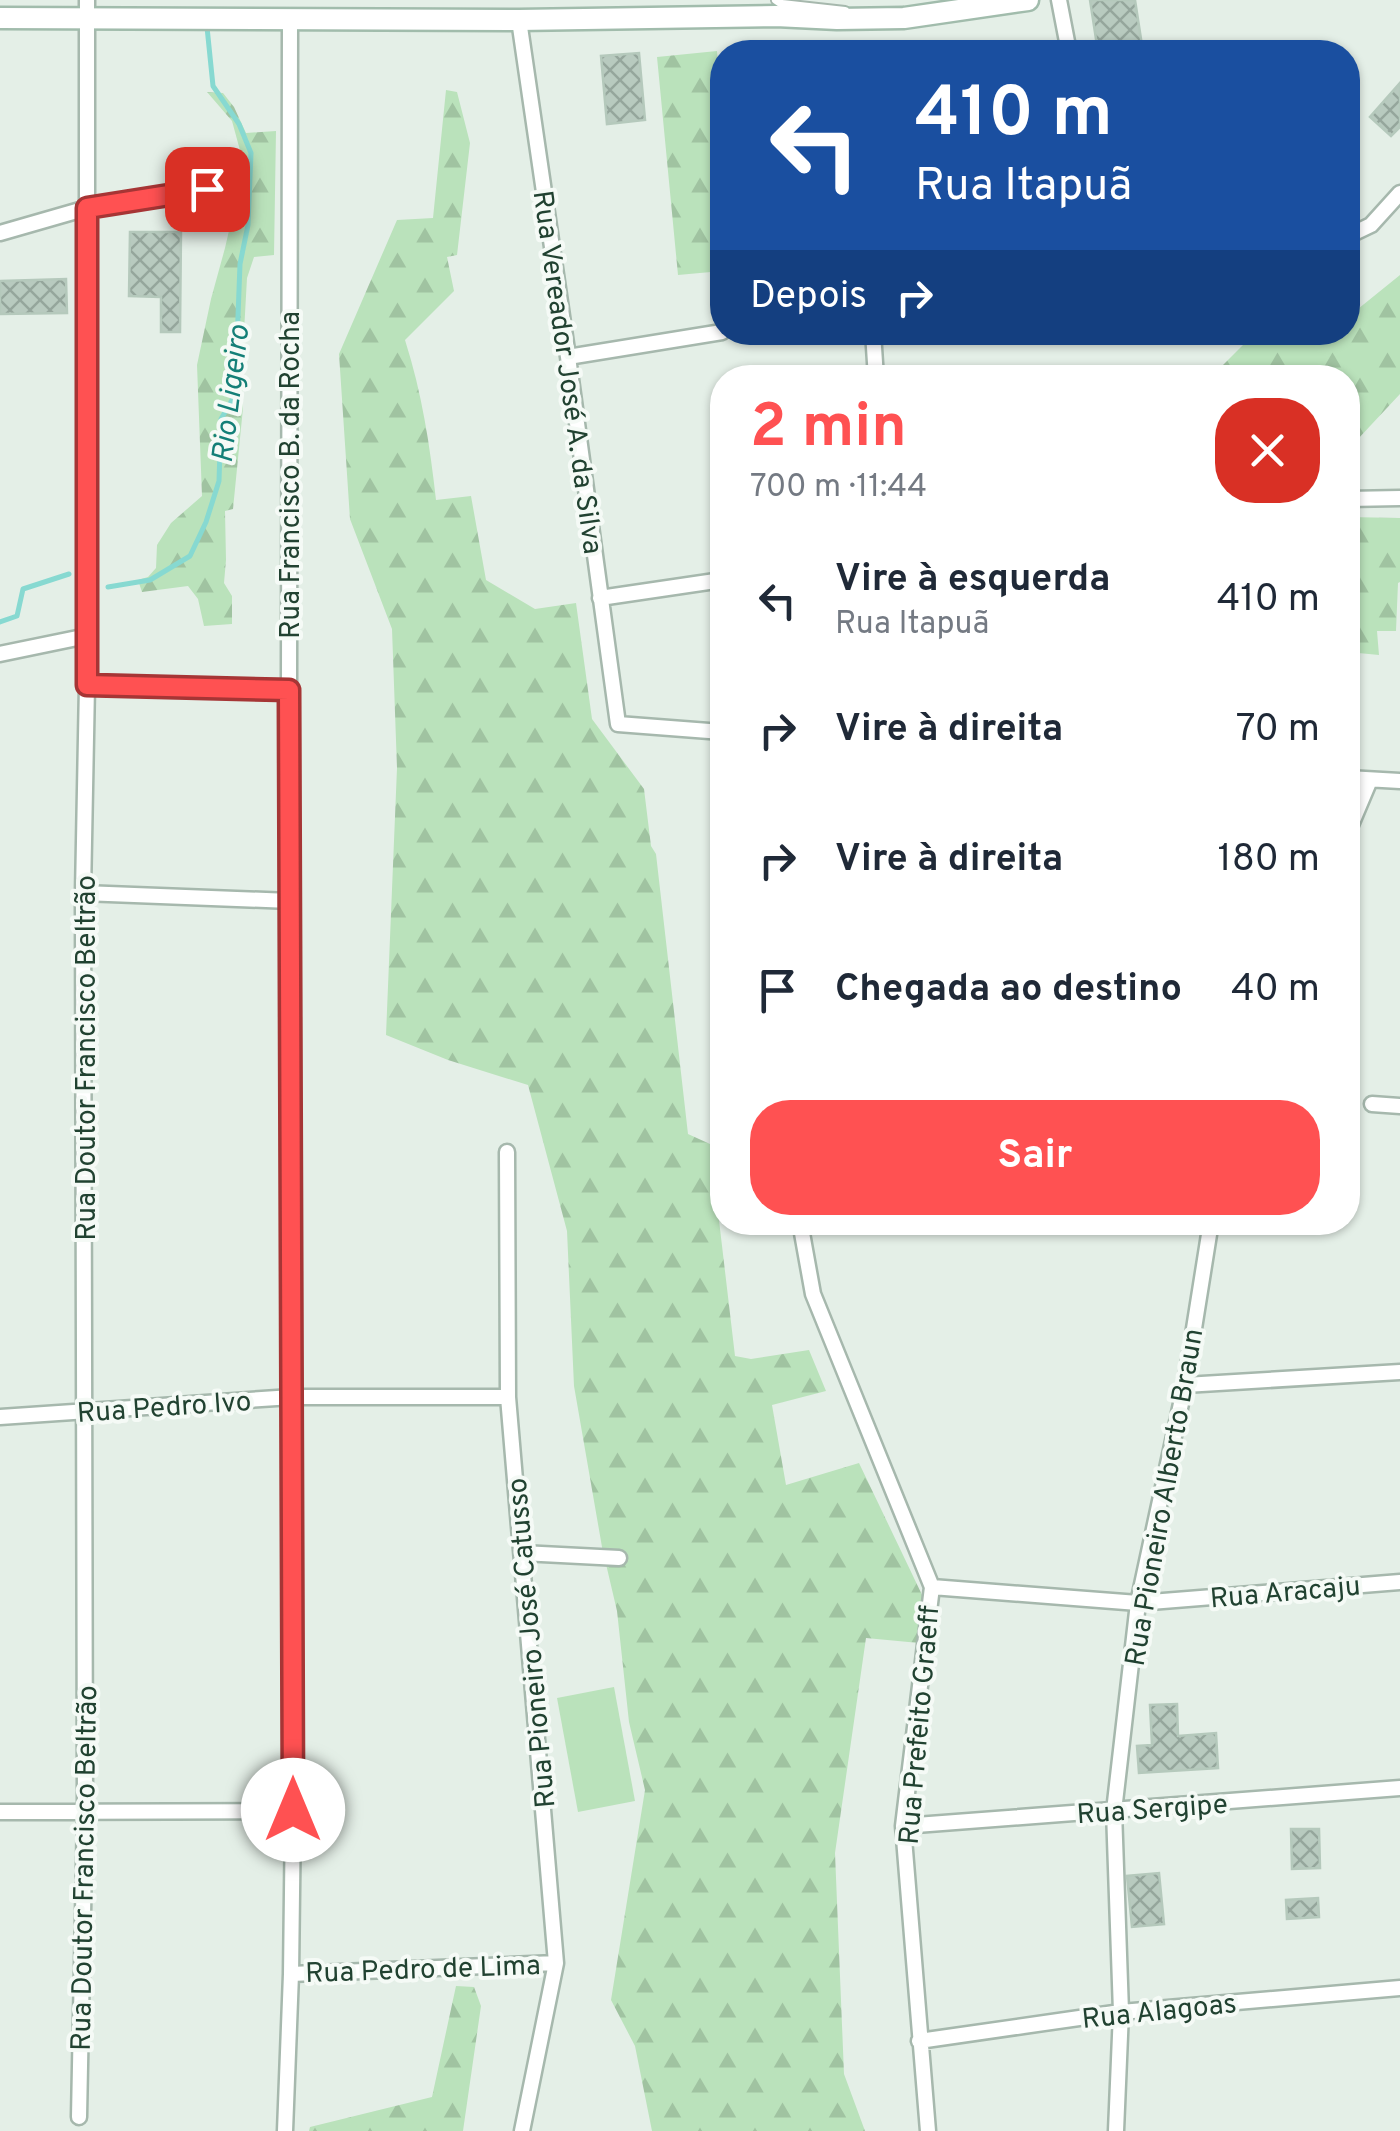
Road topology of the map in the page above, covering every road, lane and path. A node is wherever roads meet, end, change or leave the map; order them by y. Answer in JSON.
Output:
{"nodes":[{"id":1,"x":754,"y":0,"type":"edge"},
{"id":2,"x":933,"y":0,"type":"edge"},
{"id":3,"x":1028,"y":0,"type":"edge"},
{"id":4,"x":1060,"y":0,"type":"edge"},
{"id":5,"x":776,"y":8,"type":"edge"},
{"id":6,"x":87,"y":9,"type":"edge"},
{"id":7,"x":0,"y":18,"type":"edge"},
{"id":8,"x":904,"y":18,"type":"junction"},
{"id":9,"x":290,"y":19,"type":"junction"},
{"id":10,"x":519,"y":20,"type":"junction"},
{"id":11,"x":1067,"y":40,"type":"edge"},
{"id":12,"x":207,"y":189,"type":"dead end"},
{"id":13,"x":1400,"y":193,"type":"edge"},
{"id":14,"x":87,"y":208,"type":"junction"},
{"id":15,"x":1360,"y":230,"type":"edge"},
{"id":16,"x":0,"y":233,"type":"edge"},
{"id":17,"x":710,"y":334,"type":"edge"},
{"id":18,"x":568,"y":357,"type":"junction"},
{"id":19,"x":1400,"y":498,"type":"edge"},
{"id":20,"x":1360,"y":499,"type":"edge"},
{"id":21,"x":710,"y":582,"type":"edge"},
{"id":22,"x":600,"y":598,"type":"junction"},
{"id":23,"x":87,"y":636,"type":"junction"},
{"id":24,"x":0,"y":654,"type":"edge"},
{"id":25,"x":87,"y":685,"type":"junction"},
{"id":26,"x":289,"y":690,"type":"junction"},
{"id":27,"x":710,"y":731,"type":"edge"},
{"id":28,"x":1360,"y":779,"type":"edge"},
{"id":29,"x":1370,"y":780,"type":"junction"},
{"id":30,"x":1400,"y":782,"type":"edge"},
{"id":31,"x":1360,"y":804,"type":"edge"},
{"id":32,"x":84,"y":894,"type":"junction"},
{"id":33,"x":290,"y":901,"type":"junction"},
{"id":34,"x":1372,"y":1104,"type":"dead end"},
{"id":35,"x":1400,"y":1106,"type":"edge"},
{"id":36,"x":507,"y":1152,"type":"dead end"},
{"id":37,"x":802,"y":1235,"type":"edge"},
{"id":38,"x":1209,"y":1235,"type":"edge"},
{"id":39,"x":1400,"y":1372,"type":"edge"},
{"id":40,"x":1185,"y":1385,"type":"junction"},
{"id":41,"x":508,"y":1396,"type":"junction"},
{"id":42,"x":292,"y":1397,"type":"junction"},
{"id":43,"x":86,"y":1412,"type":"junction"},
{"id":44,"x":0,"y":1417,"type":"edge"},
{"id":45,"x":522,"y":1554,"type":"junction"},
{"id":46,"x":618,"y":1558,"type":"dead end"},
{"id":47,"x":1400,"y":1582,"type":"edge"},
{"id":48,"x":932,"y":1588,"type":"junction"},
{"id":49,"x":1138,"y":1603,"type":"junction"},
{"id":50,"x":1400,"y":1788,"type":"edge"},
{"id":51,"x":293,"y":1810,"type":"junction"},
{"id":52,"x":1114,"y":1811,"type":"junction"},
{"id":53,"x":0,"y":1812,"type":"edge"},
{"id":54,"x":84,"y":1812,"type":"junction"},
{"id":55,"x":903,"y":1826,"type":"junction"},
{"id":56,"x":556,"y":1963,"type":"junction"},
{"id":57,"x":291,"y":1974,"type":"junction"},
{"id":58,"x":1400,"y":1988,"type":"edge"},
{"id":59,"x":1120,"y":2012,"type":"junction"},
{"id":60,"x":919,"y":2040,"type":"junction"},
{"id":61,"x":80,"y":2117,"type":"dead end"},
{"id":62,"x":284,"y":2131,"type":"edge"},
{"id":63,"x":522,"y":2131,"type":"edge"},
{"id":64,"x":928,"y":2131,"type":"edge"},
{"id":65,"x":1116,"y":2131,"type":"edge"}],
"edges":[{"from":1,"to":5,"type":"main road"},
{"from":2,"to":8,"type":"street"},
{"from":3,"to":8,"type":"main road"},
{"from":4,"to":11,"type":"street"},
{"from":5,"to":8,"type":"main road"},
{"from":5,"to":10,"type":"main road"},
{"from":6,"to":7,"type":"main road"},
{"from":6,"to":9,"type":"main road"},
{"from":6,"to":14,"type":"street","name":"Rua Doutor Francisco Beltrão"},
{"from":9,"to":10,"type":"main road"},
{"from":9,"to":26,"type":"street","name":"Rua Francisco B. da Rocha"},
{"from":10,"to":18,"type":"street","name":"Rua Vereador José A. da Silva"},
{"from":12,"to":14,"type":"street"},
{"from":13,"to":15,"type":"street"},
{"from":14,"to":16,"type":"street"},
{"from":14,"to":23,"type":"street","name":"Rua Doutor Francisco Beltrão"},
{"from":17,"to":18,"type":"street"},
{"from":18,"to":22,"type":"street","name":"Rua Vereador José A. da Silva"},
{"from":19,"to":20,"type":"street"},
{"from":21,"to":22,"type":"street"},
{"from":22,"to":27,"type":"street","name":"Rua Vereador José A. da Silva"},
{"from":23,"to":24,"type":"street"},
{"from":23,"to":25,"type":"street","name":"Rua Doutor Francisco Beltrão"},
{"from":25,"to":26,"type":"street"},
{"from":25,"to":32,"type":"street","name":"Rua Doutor Francisco Beltrão"},
{"from":26,"to":33,"type":"street","name":"Rua Francisco B. da Rocha"},
{"from":28,"to":29,"type":"street"},
{"from":29,"to":30,"type":"street"},
{"from":29,"to":31,"type":"street"},
{"from":32,"to":33,"type":"street"},
{"from":32,"to":43,"type":"street","name":"Rua Doutor Francisco Beltrão"},
{"from":33,"to":42,"type":"street","name":"Rua Francisco B. da Rocha"},
{"from":34,"to":35,"type":"street"},
{"from":36,"to":41,"type":"street","name":"Rua Pioneiro José Catusso"},
{"from":37,"to":48,"type":"street","name":"Rua Prefeito Graeff"},
{"from":38,"to":40,"type":"street","name":"Rua Pioneiro Alberto Braun"},
{"from":39,"to":40,"type":"street"},
{"from":40,"to":49,"type":"street","name":"Rua Pioneiro Alberto Braun"},
{"from":41,"to":42,"type":"street","name":"Rua Pedro Ivo"},
{"from":41,"to":45,"type":"street","name":"Rua Pioneiro José Catusso"},
{"from":42,"to":43,"type":"street","name":"Rua Pedro Ivo"},
{"from":42,"to":51,"type":"street","name":"Rua Francisco B. da Rocha"},
{"from":43,"to":44,"type":"street","name":"Rua Pedro Ivo"},
{"from":43,"to":54,"type":"street","name":"Rua Doutor Francisco Beltrão"},
{"from":45,"to":46,"type":"street"},
{"from":45,"to":56,"type":"street","name":"Rua Pioneiro José Catusso"},
{"from":47,"to":49,"type":"street","name":"Rua Aracaju"},
{"from":48,"to":49,"type":"street","name":"Rua Aracaju"},
{"from":48,"to":55,"type":"street","name":"Rua Prefeito Graeff"},
{"from":49,"to":52,"type":"street","name":"Rua Pioneiro Alberto Braun"},
{"from":50,"to":52,"type":"street","name":"Rua Sergipe"},
{"from":51,"to":54,"type":"street"},
{"from":51,"to":57,"type":"street","name":"Rua Francisco B. da Rocha"},
{"from":52,"to":55,"type":"street","name":"Rua Sergipe"},
{"from":52,"to":59,"type":"street","name":"Rua Pioneiro Alberto Braun"},
{"from":53,"to":54,"type":"street"},
{"from":54,"to":61,"type":"street","name":"Rua Doutor Francisco Beltrão"},
{"from":55,"to":60,"type":"street","name":"Rua Prefeito Graeff"},
{"from":56,"to":57,"type":"street","name":"Rua Pedro de Lima"},
{"from":56,"to":63,"type":"street","name":"Rua Pioneiro José Catusso"},
{"from":57,"to":62,"type":"street","name":"Rua Francisco B. da Rocha"},
{"from":58,"to":59,"type":"street","name":"Rua Alagoas"},
{"from":59,"to":60,"type":"street","name":"Rua Alagoas"},
{"from":59,"to":65,"type":"street","name":"Rua Pioneiro Alberto Braun"},
{"from":60,"to":64,"type":"street","name":"Rua Prefeito Graeff"}]}
